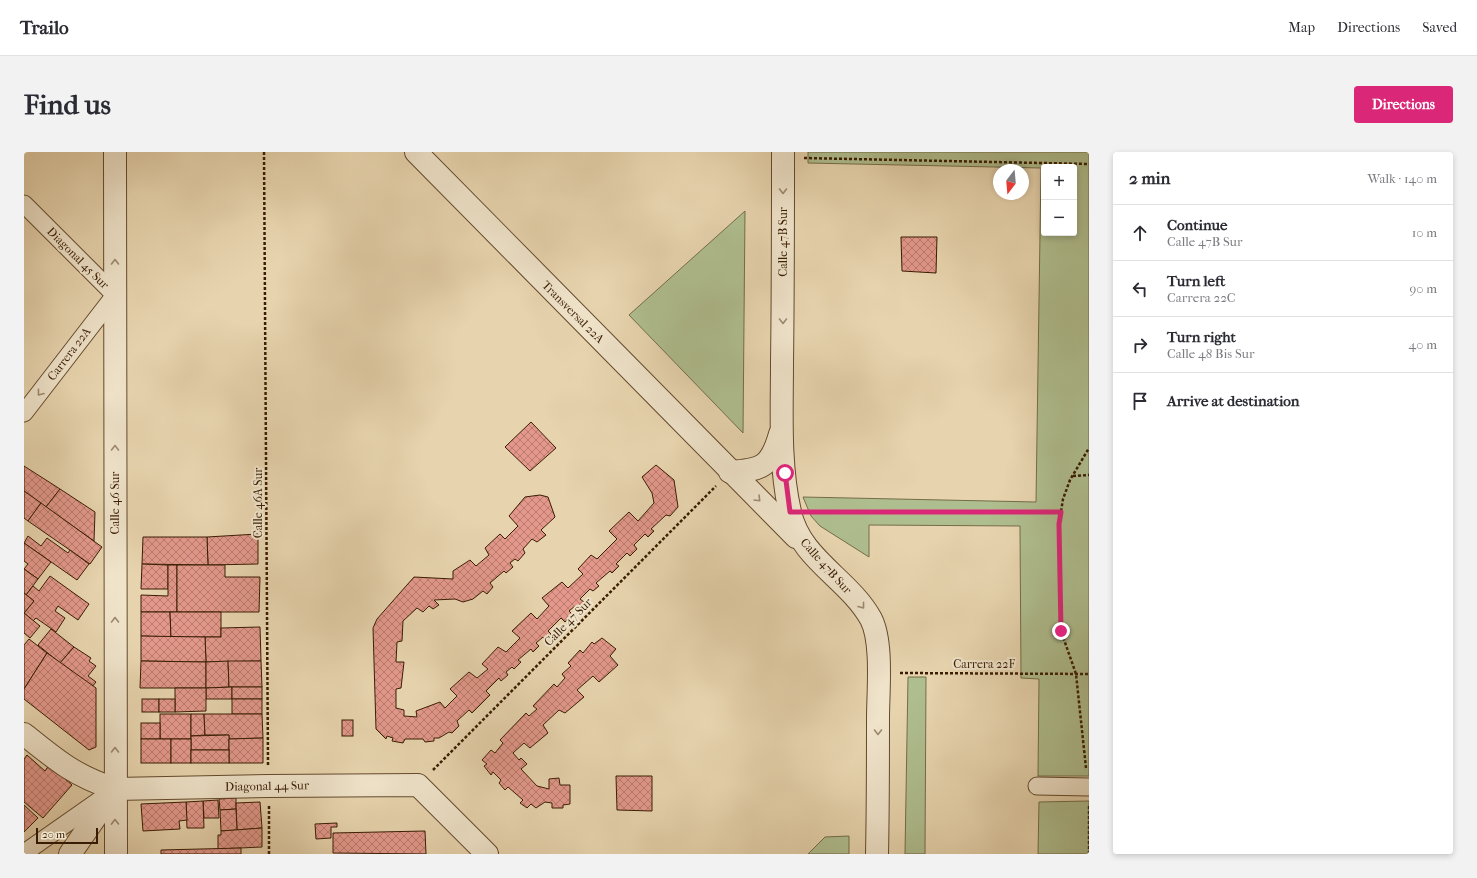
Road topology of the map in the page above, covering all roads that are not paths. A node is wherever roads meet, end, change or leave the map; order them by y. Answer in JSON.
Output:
{"nodes":[{"id":1,"x":115,"y":152,"type":"edge"},
{"id":2,"x":416,"y":152,"type":"edge"},
{"id":3,"x":783,"y":155,"type":"edge"},
{"id":4,"x":24,"y":204,"type":"edge"},
{"id":5,"x":114,"y":295,"type":"junction"},
{"id":6,"x":24,"y":413,"type":"edge"},
{"id":7,"x":782,"y":426,"type":"junction"},
{"id":8,"x":730,"y":472,"type":"junction"},
{"id":9,"x":807,"y":549,"type":"junction"},
{"id":10,"x":24,"y":734,"type":"edge"},
{"id":11,"x":1037,"y":786,"type":"dead end"},
{"id":12,"x":1089,"y":787,"type":"edge"},
{"id":13,"x":115,"y":789,"type":"junction"},
{"id":14,"x":24,"y":853,"type":"edge"},
{"id":15,"x":70,"y":854,"type":"edge"},
{"id":16,"x":116,"y":854,"type":"edge"},
{"id":17,"x":487,"y":854,"type":"edge"},
{"id":18,"x":877,"y":854,"type":"edge"}],
"edges":[{"from":5,"to":1,"type":"street","name":"Calle 46 Sur","one_way":true},
{"from":2,"to":8,"type":"street","name":"Transversal 22A"},
{"from":3,"to":7,"type":"street","name":"Calle 47B Sur","one_way":true},
{"from":4,"to":5,"type":"street","name":"Diagonal 45 Sur"},
{"from":5,"to":6,"type":"street","name":"Carrera 22A","one_way":true},
{"from":13,"to":5,"type":"street","name":"Calle 46 Sur","one_way":true},
{"from":7,"to":8,"type":"street"},
{"from":7,"to":9,"type":"street","name":"Calle 47B Sur"},
{"from":8,"to":9,"type":"street","name":"Transversal 22A","one_way":true},
{"from":9,"to":18,"type":"street","name":"Calle 47B Sur","one_way":true},
{"from":10,"to":13,"type":"street","name":"Diagonal 44 Sur"},
{"from":11,"to":12,"type":"street"},
{"from":13,"to":14,"type":"street"},
{"from":13,"to":15,"type":"street"},
{"from":16,"to":13,"type":"street","name":"Calle 46 Sur","one_way":true},
{"from":13,"to":17,"type":"street","name":"Diagonal 44 Sur"}]}
